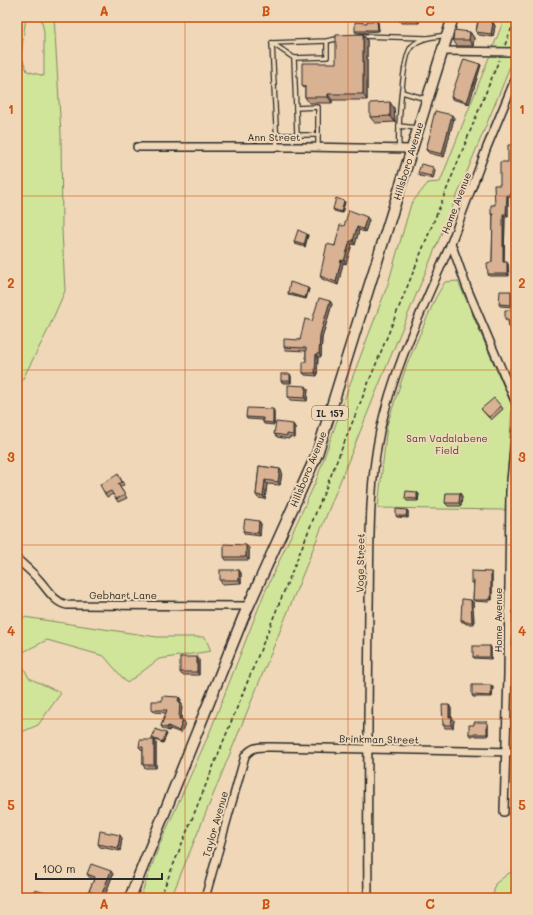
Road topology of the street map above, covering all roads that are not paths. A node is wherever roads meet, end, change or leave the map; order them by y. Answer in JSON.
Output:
{"nodes":[{"id":1,"x":453,"y":17,"type":"edge"},
{"id":2,"x":448,"y":35,"type":"junction"},
{"id":3,"x":358,"y":36,"type":"edge"},
{"id":4,"x":344,"y":37,"type":"edge"},
{"id":5,"x":426,"y":38,"type":"junction"},
{"id":6,"x":327,"y":41,"type":"junction"},
{"id":7,"x":272,"y":43,"type":"junction"},
{"id":8,"x":442,"y":51,"type":"junction"},
{"id":9,"x":516,"y":52,"type":"edge"},
{"id":10,"x":294,"y":58,"type":"junction"},
{"id":11,"x":516,"y":78,"type":"edge"},
{"id":12,"x":402,"y":92,"type":"junction"},
{"id":13,"x":427,"y":100,"type":"junction"},
{"id":14,"x":296,"y":108,"type":"junction"},
{"id":15,"x":399,"y":126,"type":"junction"},
{"id":16,"x":418,"y":129,"type":"junction"},
{"id":17,"x":277,"y":135,"type":"junction"},
{"id":18,"x":297,"y":135,"type":"junction"},
{"id":19,"x":318,"y":135,"type":"junction"},
{"id":20,"x":137,"y":147,"type":"dead end"},
{"id":21,"x":277,"y":147,"type":"junction"},
{"id":22,"x":318,"y":147,"type":"junction"},
{"id":23,"x":399,"y":149,"type":"junction"},
{"id":24,"x":411,"y":150,"type":"junction"},
{"id":25,"x":451,"y":243,"type":"junction"},
{"id":26,"x":516,"y":403,"type":"edge"},
{"id":27,"x":516,"y":430,"type":"edge"},
{"id":28,"x":17,"y":559,"type":"edge"},
{"id":29,"x":248,"y":606,"type":"junction"},
{"id":30,"x":367,"y":749,"type":"junction"},
{"id":31,"x":506,"y":751,"type":"junction"},
{"id":32,"x":516,"y":752,"type":"edge"},
{"id":33,"x":245,"y":756,"type":"joint"},
{"id":34,"x":504,"y":812,"type":"dead end"},
{"id":35,"x":130,"y":898,"type":"edge"},
{"id":36,"x":206,"y":898,"type":"edge"},
{"id":37,"x":368,"y":898,"type":"edge"}],
"edges":[{"from":1,"to":2,"type":"main road","name":"Hillsboro Avenue","number":"IL 157"},
{"from":2,"to":5,"type":"lane"},
{"from":2,"to":8,"type":"main road","name":"Hillsboro Avenue","number":"IL 157"},
{"from":3,"to":5,"type":"lane"},
{"from":4,"to":6,"type":"lane"},
{"from":5,"to":12,"type":"lane"},
{"from":6,"to":7,"type":"lane"},
{"from":6,"to":10,"type":"lane"},
{"from":7,"to":10,"type":"lane"},
{"from":7,"to":17,"type":"lane"},
{"from":8,"to":9,"type":"street"},
{"from":8,"to":13,"type":"main road","name":"Hillsboro Avenue","number":"IL 157"},
{"from":10,"to":14,"type":"lane"},
{"from":11,"to":25,"type":"street","name":"Home Avenue"},
{"from":12,"to":13,"type":"lane"},
{"from":12,"to":15,"type":"lane"},
{"from":13,"to":16,"type":"main road","name":"Hillsboro Avenue","number":"IL 157"},
{"from":14,"to":18,"type":"lane"},
{"from":14,"to":19,"type":"lane"},
{"from":15,"to":16,"type":"lane"},
{"from":15,"to":23,"type":"lane"},
{"from":16,"to":24,"type":"main road","name":"Hillsboro Avenue","number":"IL 157"},
{"from":17,"to":18,"type":"lane"},
{"from":17,"to":21,"type":"lane"},
{"from":18,"to":19,"type":"lane"},
{"from":19,"to":22,"type":"lane"},
{"from":20,"to":21,"type":"street","name":"Ann Street"},
{"from":21,"to":22,"type":"street","name":"Ann Street"},
{"from":22,"to":23,"type":"street","name":"Ann Street"},
{"from":23,"to":24,"type":"street","name":"Ann Street"},
{"from":24,"to":29,"type":"main road","name":"Hillsboro Avenue","number":"IL 157"},
{"from":25,"to":26,"type":"street","name":"Home Avenue"},
{"from":25,"to":30,"type":"street","name":"Voge Street"},
{"from":27,"to":31,"type":"street","name":"Home Avenue"},
{"from":28,"to":29,"type":"street","name":"Gebhart Lane"},
{"from":29,"to":35,"type":"main road","name":"Hillsboro Avenue","number":"IL 157"},
{"from":30,"to":31,"type":"street","name":"Brinkman Street"},
{"from":30,"to":33,"type":"street","name":"Brinkman Street"},
{"from":30,"to":37,"type":"street","name":"Voge Street"},
{"from":31,"to":32,"type":"street","name":"Brinkman Street"},
{"from":31,"to":34,"type":"street","name":"Home Avenue"},
{"from":33,"to":36,"type":"street","name":"Taylor Avenue"}]}
